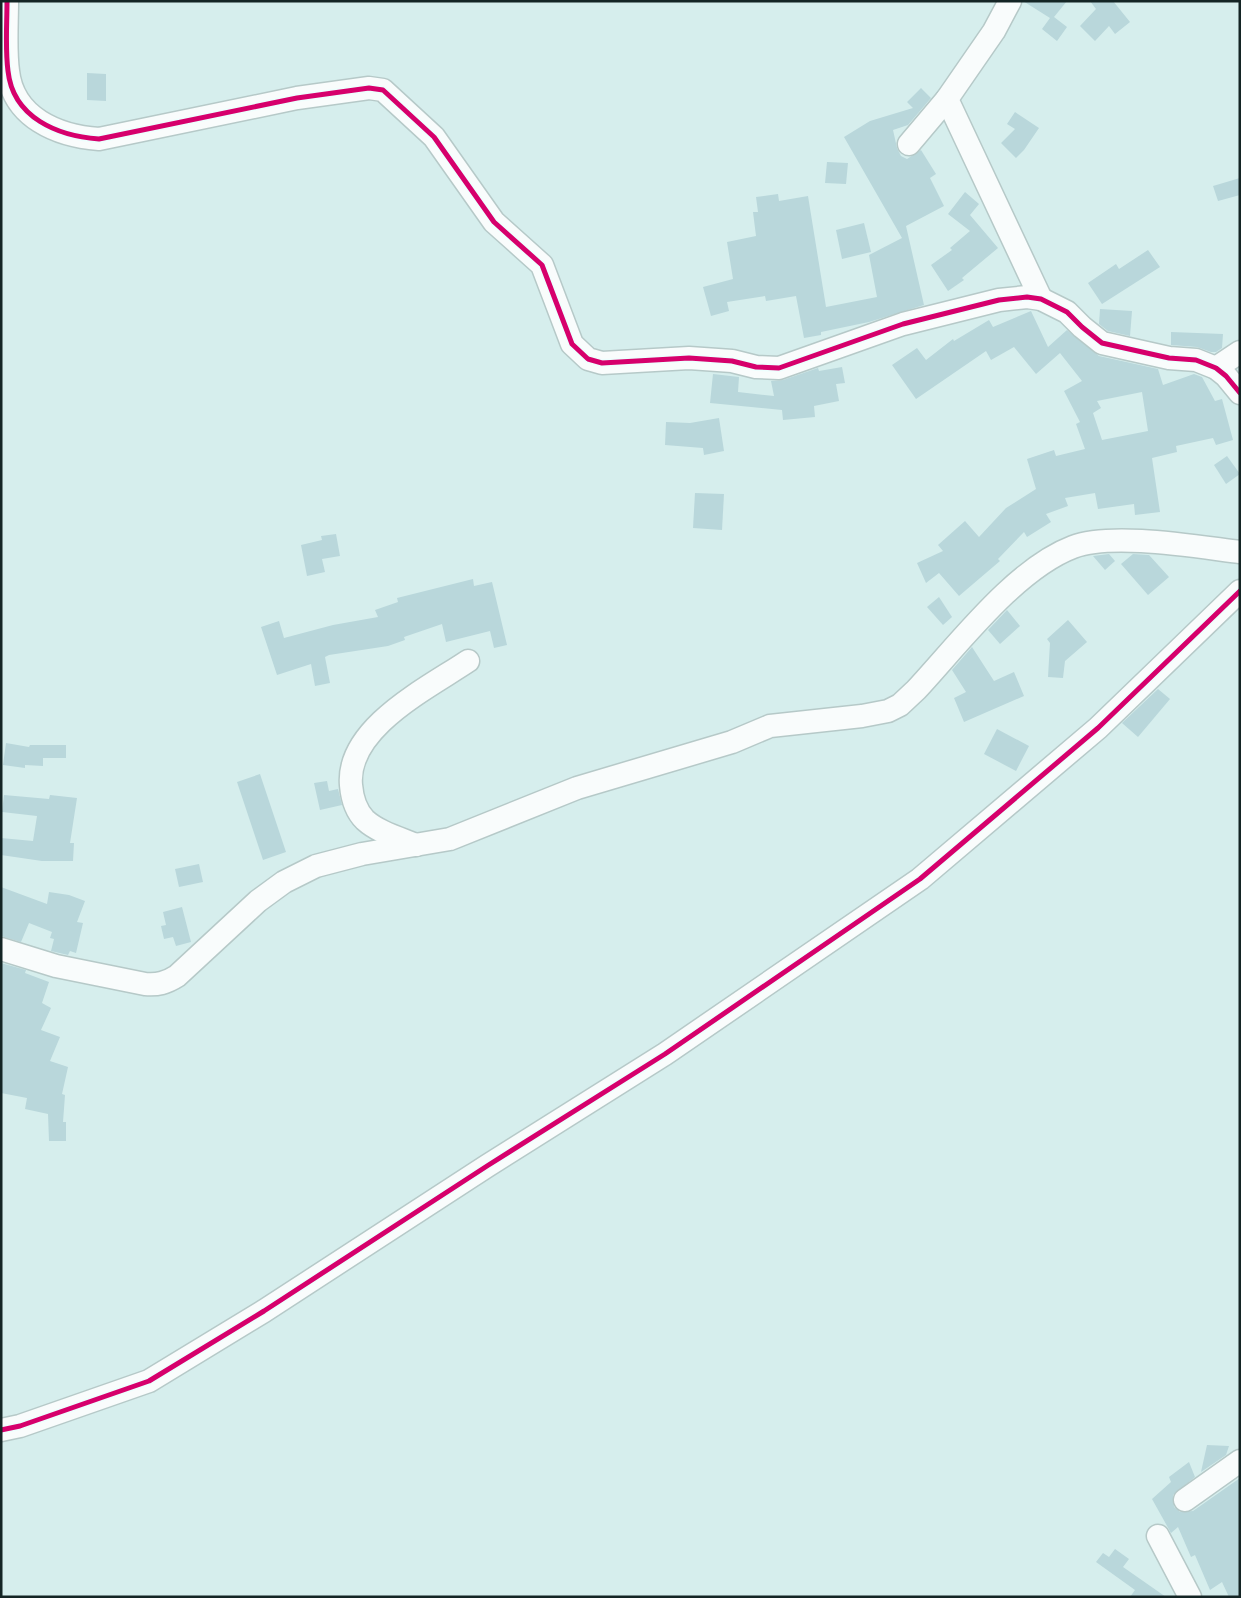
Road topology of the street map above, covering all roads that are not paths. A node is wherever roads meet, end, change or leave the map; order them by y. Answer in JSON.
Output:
{"nodes":[{"id":1,"x":7,"y":1,"type":"edge"},
{"id":2,"x":1010,"y":1,"type":"edge"},
{"id":3,"x":947,"y":99,"type":"junction"},
{"id":4,"x":909,"y":144,"type":"dead end"},
{"id":5,"x":1041,"y":299,"type":"junction"},
{"id":6,"x":1240,"y":352,"type":"edge"},
{"id":7,"x":1216,"y":368,"type":"junction"},
{"id":8,"x":1240,"y":393,"type":"edge"},
{"id":9,"x":1240,"y":552,"type":"edge"},
{"id":10,"x":1240,"y":591,"type":"edge"},
{"id":11,"x":468,"y":661,"type":"dead end"},
{"id":12,"x":416,"y":845,"type":"junction"},
{"id":13,"x":1,"y":949,"type":"edge"},
{"id":14,"x":1,"y":1430,"type":"edge"},
{"id":15,"x":1235,"y":1464,"type":"edge"},
{"id":16,"x":1185,"y":1500,"type":"dead end"},
{"id":17,"x":1158,"y":1536,"type":"dead end"},
{"id":18,"x":1190,"y":1597,"type":"edge"}],
"edges":[{"from":1,"to":5,"type":"street"},
{"from":2,"to":3,"type":"street"},
{"from":3,"to":4,"type":"street"},
{"from":3,"to":5,"type":"street"},
{"from":5,"to":7,"type":"street"},
{"from":6,"to":7,"type":"street"},
{"from":7,"to":8,"type":"street"},
{"from":9,"to":12,"type":"street"},
{"from":10,"to":14,"type":"street"},
{"from":11,"to":12,"type":"street"},
{"from":12,"to":13,"type":"street"},
{"from":15,"to":16,"type":"street"},
{"from":17,"to":18,"type":"street"}]}
